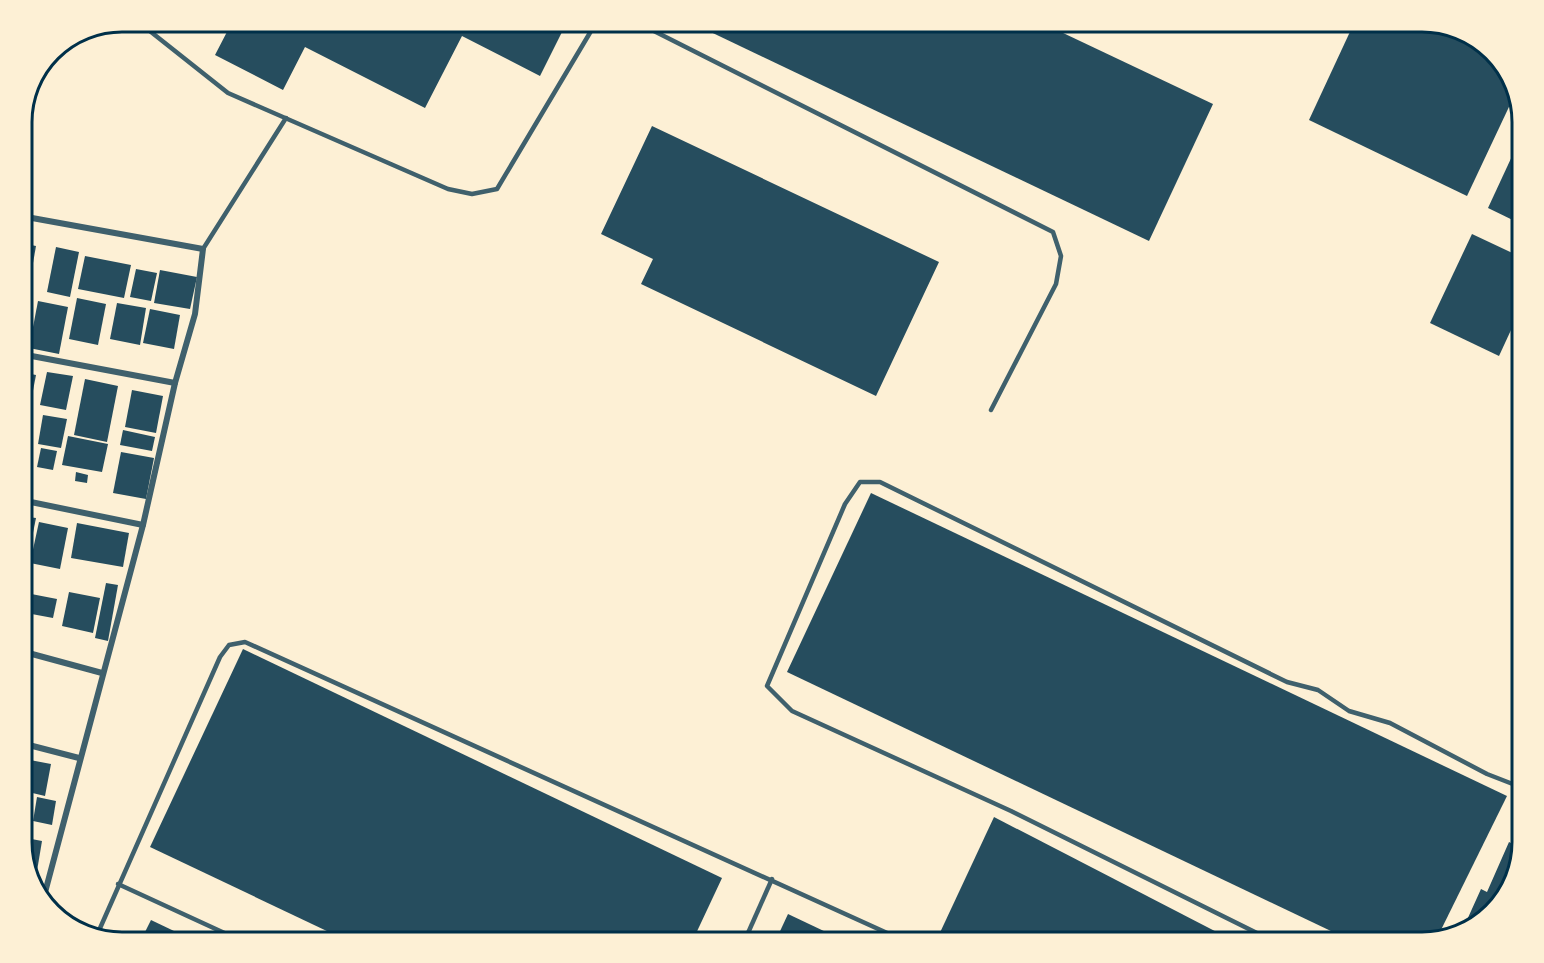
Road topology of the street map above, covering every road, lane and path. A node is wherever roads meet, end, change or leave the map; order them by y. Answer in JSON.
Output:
{"nodes":[{"id":1,"x":151,"y":32,"type":"edge"},
{"id":2,"x":590,"y":32,"type":"edge"},
{"id":3,"x":656,"y":32,"type":"edge"},
{"id":4,"x":286,"y":118,"type":"junction"},
{"id":5,"x":32,"y":218,"type":"edge"},
{"id":6,"x":203,"y":249,"type":"junction"},
{"id":7,"x":32,"y":356,"type":"edge"},
{"id":8,"x":175,"y":383,"type":"junction"},
{"id":9,"x":991,"y":410,"type":"dead end"},
{"id":10,"x":32,"y":502,"type":"edge"},
{"id":11,"x":143,"y":525,"type":"junction"},
{"id":12,"x":32,"y":654,"type":"edge"},
{"id":13,"x":102,"y":673,"type":"junction"},
{"id":14,"x":32,"y":746,"type":"edge"},
{"id":15,"x":79,"y":758,"type":"junction"},
{"id":16,"x":1512,"y":784,"type":"edge"},
{"id":17,"x":772,"y":879,"type":"junction"},
{"id":18,"x":118,"y":885,"type":"junction"},
{"id":19,"x":46,"y":889,"type":"edge"},
{"id":20,"x":100,"y":929,"type":"edge"},
{"id":21,"x":222,"y":932,"type":"edge"},
{"id":22,"x":748,"y":932,"type":"edge"},
{"id":23,"x":886,"y":932,"type":"edge"},
{"id":24,"x":1255,"y":932,"type":"edge"}],
"edges":[{"from":1,"to":4,"type":"lane"},
{"from":2,"to":4,"type":"lane"},
{"from":3,"to":9,"type":"lane"},
{"from":4,"to":6,"type":"lane"},
{"from":5,"to":6,"type":"street"},
{"from":6,"to":8,"type":"street"},
{"from":7,"to":8,"type":"street"},
{"from":8,"to":11,"type":"street"},
{"from":10,"to":11,"type":"street"},
{"from":11,"to":13,"type":"street"},
{"from":12,"to":13,"type":"street"},
{"from":13,"to":15,"type":"street"},
{"from":14,"to":15,"type":"street"},
{"from":15,"to":19,"type":"street"},
{"from":16,"to":24,"type":"lane"},
{"from":17,"to":18,"type":"lane"},
{"from":17,"to":22,"type":"lane"},
{"from":17,"to":23,"type":"lane"},
{"from":18,"to":20,"type":"lane"},
{"from":18,"to":21,"type":"lane"}]}
